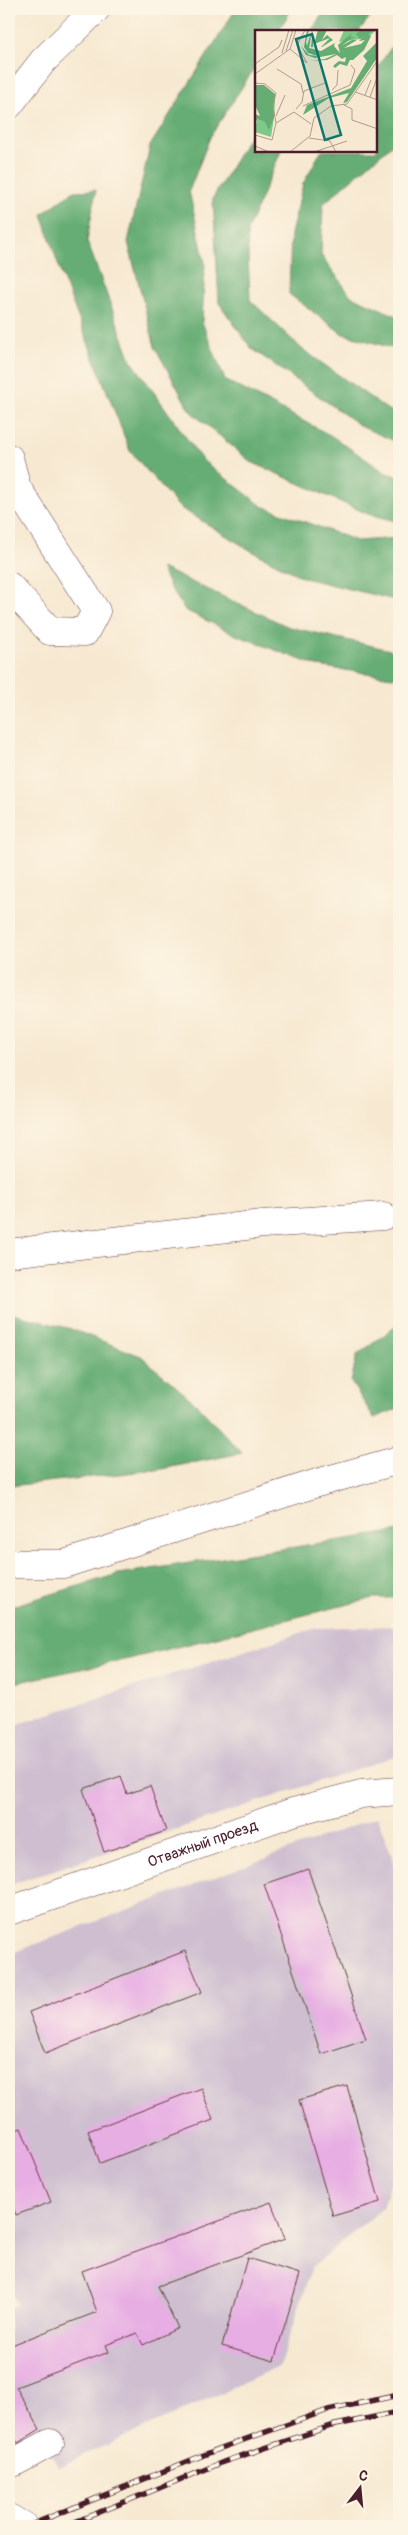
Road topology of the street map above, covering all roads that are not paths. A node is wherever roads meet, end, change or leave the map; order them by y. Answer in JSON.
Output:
{"nodes":[{"id":1,"x":96,"y":9,"type":"edge"},
{"id":2,"x":9,"y":105,"type":"edge"},
{"id":3,"x":9,"y":458,"type":"edge"},
{"id":4,"x":9,"y":586,"type":"edge"},
{"id":5,"x":384,"y":1216,"type":"dead end"},
{"id":6,"x":9,"y":1253,"type":"edge"},
{"id":7,"x":399,"y":1460,"type":"edge"},
{"id":8,"x":9,"y":1564,"type":"edge"},
{"id":9,"x":399,"y":1791,"type":"edge"},
{"id":10,"x":9,"y":1911,"type":"edge"},
{"id":11,"x":50,"y":2443,"type":"dead end"},
{"id":12,"x":9,"y":2462,"type":"edge"},
{"id":13,"x":9,"y":2518,"type":"edge"},
{"id":14,"x":23,"y":2526,"type":"edge"}],
"edges":[{"from":1,"to":2,"type":"street"},
{"from":3,"to":4,"type":"street"},
{"from":5,"to":6,"type":"street"},
{"from":7,"to":8,"type":"street"},
{"from":9,"to":10,"type":"street","name":"Отважный проезд"},
{"from":11,"to":12,"type":"street"},
{"from":13,"to":14,"type":"street"}]}
